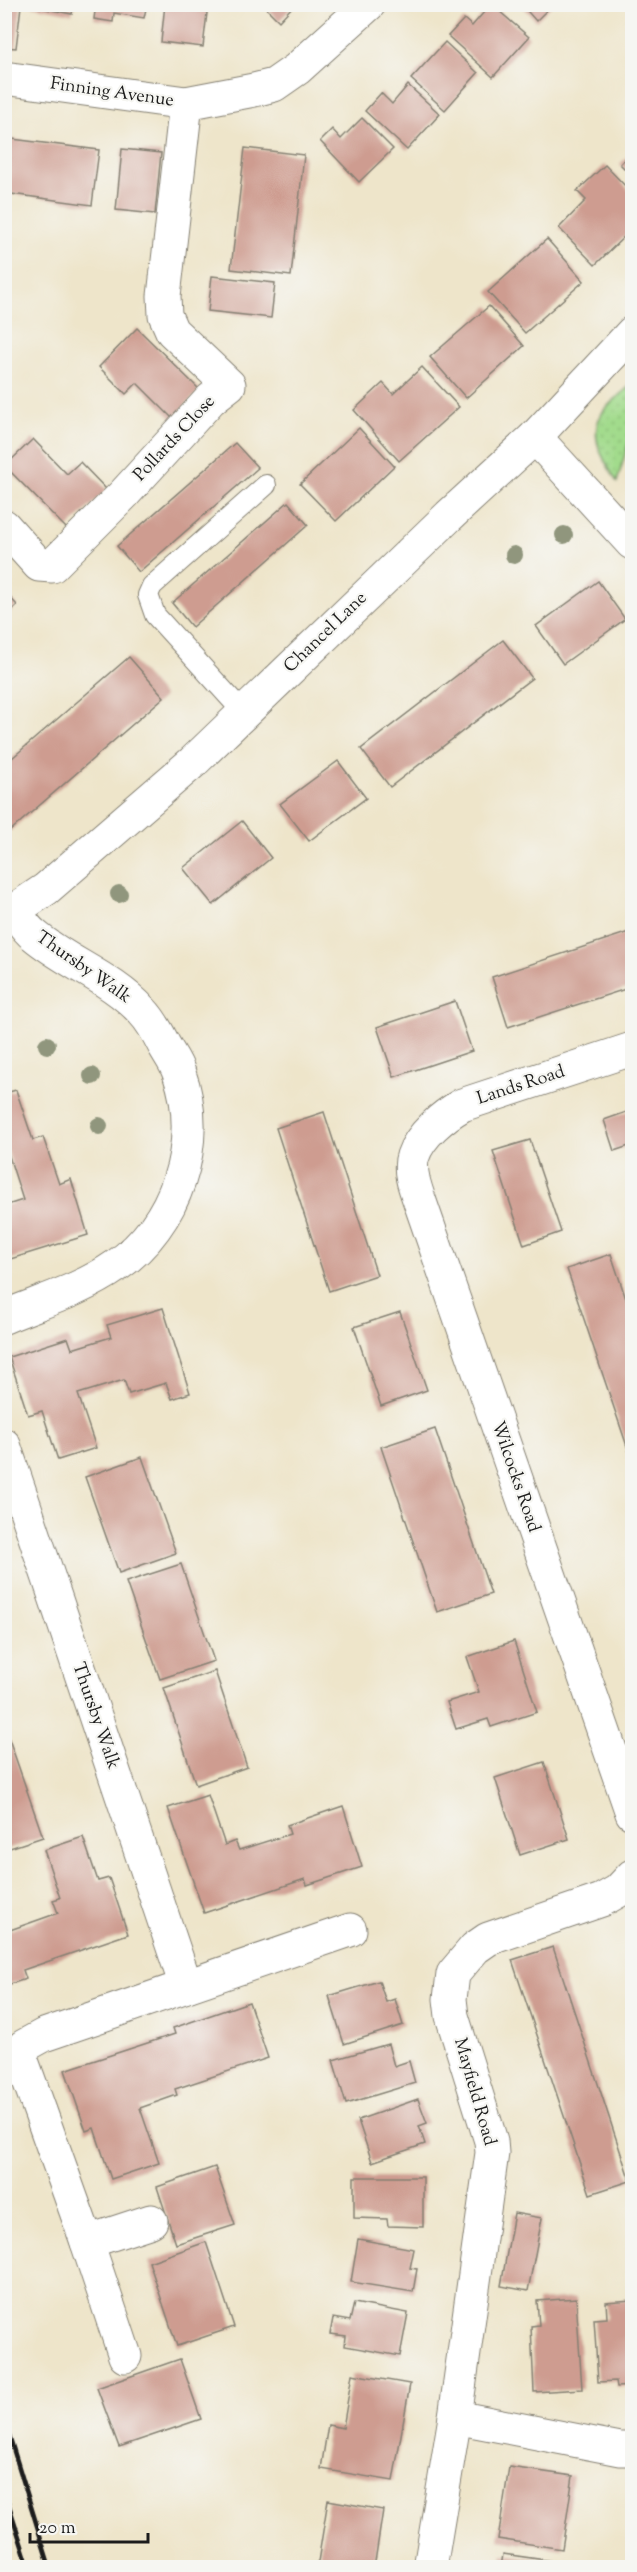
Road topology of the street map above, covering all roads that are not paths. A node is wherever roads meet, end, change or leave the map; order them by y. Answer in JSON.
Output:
{"nodes":[{"id":1,"x":369,"y":4,"type":"edge"},
{"id":2,"x":4,"y":78,"type":"edge"},
{"id":3,"x":186,"y":103,"type":"junction"},
{"id":4,"x":633,"y":333,"type":"edge"},
{"id":5,"x":535,"y":437,"type":"junction"},
{"id":6,"x":266,"y":485,"type":"dead end"},
{"id":7,"x":4,"y":526,"type":"edge"},
{"id":8,"x":633,"y":543,"type":"edge"},
{"id":9,"x":243,"y":712,"type":"junction"},
{"id":10,"x":9,"y":914,"type":"edge"},
{"id":11,"x":633,"y":1049,"type":"edge"},
{"id":12,"x":421,"y":1141,"type":"joint"},
{"id":13,"x":4,"y":1317,"type":"edge"},
{"id":14,"x":4,"y":1445,"type":"edge"},
{"id":15,"x":633,"y":1813,"type":"edge"},
{"id":16,"x":633,"y":1876,"type":"edge"},
{"id":17,"x":350,"y":1930,"type":"dead end"},
{"id":18,"x":186,"y":1986,"type":"junction"},
{"id":19,"x":152,"y":2221,"type":"dead end"},
{"id":20,"x":87,"y":2242,"type":"junction"},
{"id":21,"x":125,"y":2356,"type":"dead end"},
{"id":22,"x":455,"y":2417,"type":"junction"},
{"id":23,"x":633,"y":2449,"type":"edge"},
{"id":24,"x":430,"y":2568,"type":"edge"}],
"edges":[{"from":1,"to":3,"type":"street","name":"Finning Avenue"},
{"from":2,"to":3,"type":"street","name":"Finning Avenue"},
{"from":3,"to":7,"type":"street","name":"Pollards Close"},
{"from":4,"to":5,"type":"street","name":"Chancel Lane"},
{"from":5,"to":8,"type":"street"},
{"from":5,"to":9,"type":"street","name":"Chancel Lane"},
{"from":6,"to":9,"type":"lane"},
{"from":9,"to":10,"type":"street","name":"Chancel Lane"},
{"from":10,"to":13,"type":"street","name":"Thursby Walk"},
{"from":11,"to":12,"type":"street","name":"Lands Road"},
{"from":12,"to":15,"type":"street","name":"Wilcocks Road"},
{"from":14,"to":18,"type":"street","name":"Thursby Walk"},
{"from":16,"to":22,"type":"street","name":"Mayfield Road"},
{"from":17,"to":18,"type":"street"},
{"from":18,"to":20,"type":"street"},
{"from":19,"to":20,"type":"street"},
{"from":20,"to":21,"type":"street"},
{"from":22,"to":23,"type":"street"},
{"from":22,"to":24,"type":"street","name":"Mayfield Road"}]}
